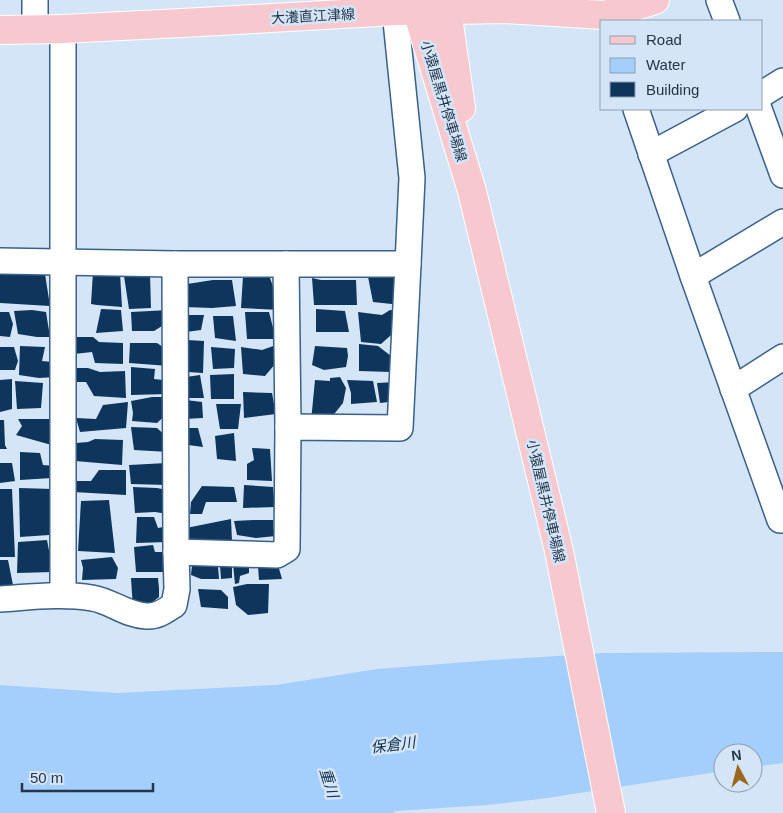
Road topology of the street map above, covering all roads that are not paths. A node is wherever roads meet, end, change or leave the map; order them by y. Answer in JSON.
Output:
{"nodes":[{"id":1,"x":35,"y":0,"type":"edge"},
{"id":2,"x":655,"y":0,"type":"edge"},
{"id":3,"x":719,"y":0,"type":"edge"},
{"id":4,"x":446,"y":5,"type":"edge"},
{"id":5,"x":506,"y":5,"type":"edge"},
{"id":6,"x":409,"y":7,"type":"edge"},
{"id":7,"x":607,"y":12,"type":"edge"},
{"id":8,"x":727,"y":20,"type":"edge"},
{"id":9,"x":35,"y":29,"type":"junction"},
{"id":10,"x":62,"y":29,"type":"junction"},
{"id":11,"x":0,"y":30,"type":"edge"},
{"id":12,"x":783,"y":81,"type":"edge"},
{"id":13,"x":763,"y":93,"type":"edge"},
{"id":14,"x":636,"y":110,"type":"edge"},
{"id":15,"x":733,"y":110,"type":"edge"},
{"id":16,"x":759,"y":110,"type":"edge"},
{"id":17,"x":651,"y":154,"type":"junction"},
{"id":18,"x":783,"y":175,"type":"edge"},
{"id":19,"x":472,"y":191,"type":"junction"},
{"id":20,"x":783,"y":222,"type":"edge"},
{"id":21,"x":0,"y":261,"type":"edge"},
{"id":22,"x":62,"y":262,"type":"junction"},
{"id":23,"x":175,"y":264,"type":"junction"},
{"id":24,"x":286,"y":264,"type":"junction"},
{"id":25,"x":408,"y":264,"type":"junction"},
{"id":26,"x":693,"y":276,"type":"junction"},
{"id":27,"x":783,"y":357,"type":"edge"},
{"id":28,"x":733,"y":389,"type":"junction"},
{"id":29,"x":288,"y":427,"type":"junction"},
{"id":30,"x":783,"y":520,"type":"edge"},
{"id":31,"x":176,"y":552,"type":"junction"},
{"id":32,"x":63,"y":595,"type":"junction"},
{"id":33,"x":0,"y":599,"type":"edge"},
{"id":34,"x":611,"y":813,"type":"edge"}],
"edges":[{"from":1,"to":9,"type":"street"},
{"from":2,"to":7,"type":"main road","name":"大瀁直江津線"},
{"from":3,"to":8,"type":"street"},
{"from":4,"to":5,"type":"main road","name":"大瀁直江津線"},
{"from":4,"to":6,"type":"main road","name":"大瀁直江津線"},
{"from":4,"to":19,"type":"main road","name":"小猿屋黒井停車場線"},
{"from":5,"to":7,"type":"main road","name":"大瀁直江津線"},
{"from":6,"to":10,"type":"main road","name":"大瀁直江津線"},
{"from":6,"to":19,"type":"main road","name":"小猿屋黒井停車場線"},
{"from":6,"to":25,"type":"street"},
{"from":9,"to":10,"type":"main road","name":"大瀁直江津線"},
{"from":9,"to":11,"type":"main road","name":"大瀁直江津線"},
{"from":10,"to":22,"type":"street"},
{"from":12,"to":13,"type":"street"},
{"from":14,"to":17,"type":"street"},
{"from":15,"to":17,"type":"street"},
{"from":16,"to":18,"type":"street"},
{"from":17,"to":26,"type":"street"},
{"from":19,"to":34,"type":"main road","name":"小猿屋黒井停車場線"},
{"from":20,"to":26,"type":"street"},
{"from":21,"to":22,"type":"street"},
{"from":22,"to":23,"type":"street"},
{"from":22,"to":32,"type":"street"},
{"from":23,"to":24,"type":"street"},
{"from":23,"to":31,"type":"street"},
{"from":24,"to":25,"type":"street"},
{"from":24,"to":29,"type":"street"},
{"from":25,"to":29,"type":"street"},
{"from":26,"to":28,"type":"street"},
{"from":27,"to":28,"type":"street"},
{"from":28,"to":30,"type":"street"},
{"from":29,"to":31,"type":"street"},
{"from":31,"to":32,"type":"street"},
{"from":32,"to":33,"type":"street"}]}
